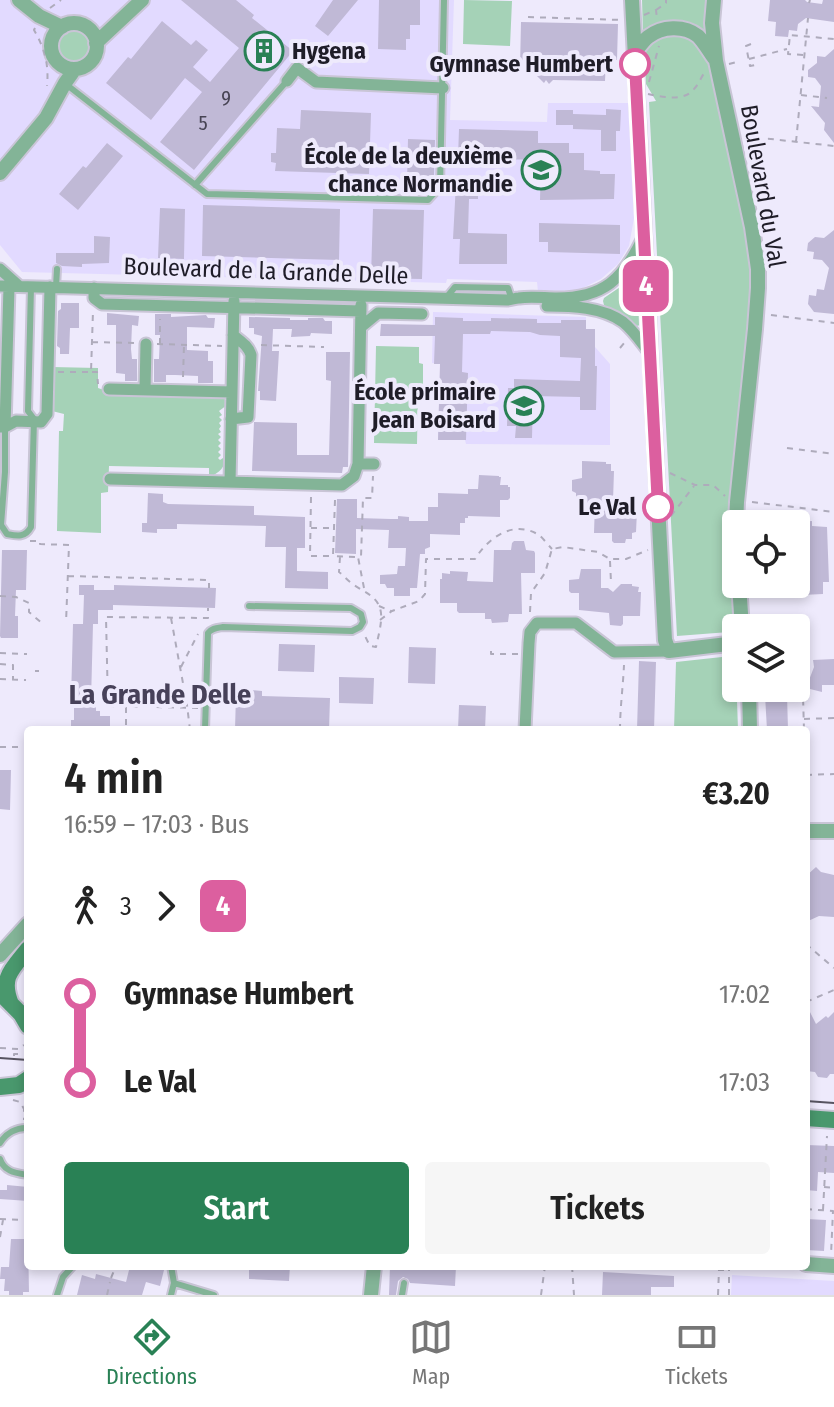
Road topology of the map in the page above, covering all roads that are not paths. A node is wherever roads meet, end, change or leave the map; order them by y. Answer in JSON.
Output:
{"nodes":[{"id":1,"x":18,"y":0,"type":"edge"},
{"id":2,"x":142,"y":0,"type":"edge"},
{"id":3,"x":444,"y":0,"type":"edge"},
{"id":4,"x":632,"y":0,"type":"edge"},
{"id":5,"x":714,"y":0,"type":"edge"},
{"id":6,"x":57,"y":32,"type":"junction"},
{"id":7,"x":93,"y":36,"type":"junction"},
{"id":8,"x":635,"y":52,"type":"junction"},
{"id":9,"x":57,"y":62,"type":"junction"},
{"id":10,"x":715,"y":66,"type":"junction"},
{"id":11,"x":75,"y":69,"type":"junction"},
{"id":12,"x":287,"y":81,"type":"joint"},
{"id":13,"x":65,"y":83,"type":"junction"},
{"id":14,"x":443,"y":88,"type":"junction"},
{"id":15,"x":46,"y":118,"type":"junction"},
{"id":16,"x":0,"y":173,"type":"edge"},
{"id":17,"x":195,"y":185,"type":"junction"},
{"id":18,"x":644,"y":235,"type":"junction"},
{"id":19,"x":0,"y":269,"type":"edge"},
{"id":20,"x":57,"y":269,"type":"dead end"},
{"id":21,"x":15,"y":287,"type":"edge"},
{"id":22,"x":53,"y":287,"type":"junction"},
{"id":23,"x":234,"y":292,"type":"junction"},
{"id":24,"x":94,"y":293,"type":"junction"},
{"id":25,"x":361,"y":296,"type":"junction"},
{"id":26,"x":512,"y":300,"type":"junction"},
{"id":27,"x":4,"y":302,"type":"edge"},
{"id":28,"x":233,"y":307,"type":"junction"},
{"id":29,"x":361,"y":311,"type":"junction"},
{"id":30,"x":422,"y":314,"type":"dead end"},
{"id":31,"x":361,"y":327,"type":"junction"},
{"id":32,"x":233,"y":341,"type":"junction"},
{"id":33,"x":146,"y":344,"type":"road end"},
{"id":34,"x":649,"y":352,"type":"junction"},
{"id":35,"x":109,"y":389,"type":"road end"},
{"id":36,"x":145,"y":390,"type":"junction"},
{"id":37,"x":232,"y":392,"type":"junction"},
{"id":38,"x":231,"y":419,"type":"junction"},
{"id":39,"x":34,"y":422,"type":"junction"},
{"id":40,"x":2,"y":426,"type":"edge"},
{"id":41,"x":358,"y":464,"type":"junction"},
{"id":42,"x":374,"y":468,"type":"road end"},
{"id":43,"x":110,"y":479,"type":"dead end"},
{"id":44,"x":230,"y":482,"type":"junction"},
{"id":45,"x":737,"y":510,"type":"edge"},
{"id":46,"x":249,"y":606,"type":"dead end"},
{"id":47,"x":722,"y":645,"type":"edge"},
{"id":48,"x":669,"y":651,"type":"junction"},
{"id":49,"x":749,"y":702,"type":"edge"},
{"id":50,"x":205,"y":726,"type":"edge"},
{"id":51,"x":525,"y":726,"type":"edge"},
{"id":52,"x":750,"y":726,"type":"edge"},
{"id":53,"x":810,"y":821,"type":"edge"},
{"id":54,"x":834,"y":822,"type":"edge"},
{"id":55,"x":810,"y":831,"type":"edge"},
{"id":56,"x":834,"y":831,"type":"edge"},
{"id":57,"x":24,"y":928,"type":"edge"},
{"id":58,"x":24,"y":954,"type":"edge"},
{"id":59,"x":0,"y":955,"type":"edge"},
{"id":60,"x":6,"y":1000,"type":"edge"},
{"id":61,"x":24,"y":1019,"type":"edge"},
{"id":62,"x":24,"y":1082,"type":"edge"},
{"id":63,"x":6,"y":1093,"type":"edge"},
{"id":64,"x":810,"y":1120,"type":"edge"},
{"id":65,"x":831,"y":1128,"type":"edge"},
{"id":66,"x":24,"y":1129,"type":"edge"},
{"id":67,"x":0,"y":1143,"type":"edge"},
{"id":68,"x":0,"y":1159,"type":"edge"},
{"id":69,"x":24,"y":1174,"type":"edge"},
{"id":70,"x":832,"y":1261,"type":"edge"},
{"id":71,"x":810,"y":1264,"type":"edge"},
{"id":72,"x":69,"y":1270,"type":"edge"},
{"id":73,"x":172,"y":1270,"type":"edge"},
{"id":74,"x":374,"y":1270,"type":"edge"},
{"id":75,"x":174,"y":1283,"type":"junction"},
{"id":76,"x":404,"y":1283,"type":"dead end"},
{"id":77,"x":57,"y":1295,"type":"edge"},
{"id":78,"x":171,"y":1295,"type":"edge"},
{"id":79,"x":214,"y":1295,"type":"edge"},
{"id":80,"x":371,"y":1295,"type":"edge"},
{"id":81,"x":402,"y":1295,"type":"edge"}],
"edges":[{"from":1,"to":6,"type":"street"},
{"from":2,"to":7,"type":"street"},
{"from":3,"to":14,"type":"lane"},
{"from":4,"to":8,"type":"street"},
{"from":5,"to":10,"type":"street","name":"Boulevard du Val"},
{"from":6,"to":7,"type":"street"},
{"from":6,"to":9,"type":"street"},
{"from":7,"to":11,"type":"street"},
{"from":8,"to":10,"type":"street"},
{"from":8,"to":18,"type":"street"},
{"from":9,"to":11,"type":"street"},
{"from":9,"to":15,"type":"street"},
{"from":10,"to":45,"type":"street","name":"Boulevard du Val"},
{"from":11,"to":13,"type":"street"},
{"from":12,"to":14,"type":"street"},
{"from":12,"to":17,"type":"lane"},
{"from":13,"to":15,"type":"street"},
{"from":13,"to":17,"type":"lane"},
{"from":14,"to":17,"type":"lane"},
{"from":15,"to":16,"type":"street"},
{"from":18,"to":26,"type":"street"},
{"from":18,"to":34,"type":"street"},
{"from":19,"to":21,"type":"street"},
{"from":20,"to":22,"type":"lane"},
{"from":21,"to":22,"type":"street","name":"Boulevard de la Grande Delle"},
{"from":21,"to":27,"type":"street"},
{"from":21,"to":39,"type":"lane"},
{"from":22,"to":24,"type":"street","name":"Boulevard de la Grande Delle"},
{"from":22,"to":39,"type":"street"},
{"from":23,"to":24,"type":"street","name":"Boulevard de la Grande Delle"},
{"from":23,"to":25,"type":"street","name":"Boulevard de la Grande Delle"},
{"from":23,"to":28,"type":"street"},
{"from":24,"to":28,"type":"street"},
{"from":25,"to":26,"type":"street","name":"Boulevard de la Grande Delle"},
{"from":25,"to":29,"type":"street"},
{"from":26,"to":34,"type":"street"},
{"from":27,"to":40,"type":"street"},
{"from":28,"to":29,"type":"street"},
{"from":28,"to":32,"type":"street"},
{"from":29,"to":31,"type":"street"},
{"from":30,"to":31,"type":"street"},
{"from":31,"to":41,"type":"street"},
{"from":32,"to":37,"type":"street"},
{"from":32,"to":38,"type":"street"},
{"from":33,"to":36,"type":"street"},
{"from":34,"to":48,"type":"street"},
{"from":35,"to":36,"type":"street"},
{"from":36,"to":37,"type":"street"},
{"from":37,"to":38,"type":"street"},
{"from":38,"to":44,"type":"street"},
{"from":39,"to":40,"type":"street"},
{"from":39,"to":40,"type":"lane"},
{"from":41,"to":42,"type":"street"},
{"from":41,"to":44,"type":"street"},
{"from":43,"to":44,"type":"street"},
{"from":46,"to":50,"type":"lane"},
{"from":47,"to":48,"type":"street"},
{"from":48,"to":51,"type":"street"},
{"from":49,"to":52,"type":"street"},
{"from":53,"to":54,"type":"street"},
{"from":55,"to":56,"type":"street"},
{"from":57,"to":59,"type":"street"},
{"from":58,"to":60,"type":"main road"},
{"from":60,"to":61,"type":"main road"},
{"from":62,"to":63,"type":"main road"},
{"from":64,"to":65,"type":"main road"},
{"from":66,"to":67,"type":"lane"},
{"from":68,"to":69,"type":"lane"},
{"from":70,"to":71,"type":"street"},
{"from":72,"to":77,"type":"lane"},
{"from":73,"to":75,"type":"lane"},
{"from":74,"to":80,"type":"street"},
{"from":75,"to":78,"type":"lane"},
{"from":75,"to":79,"type":"lane"},
{"from":76,"to":81,"type":"lane"}]}
